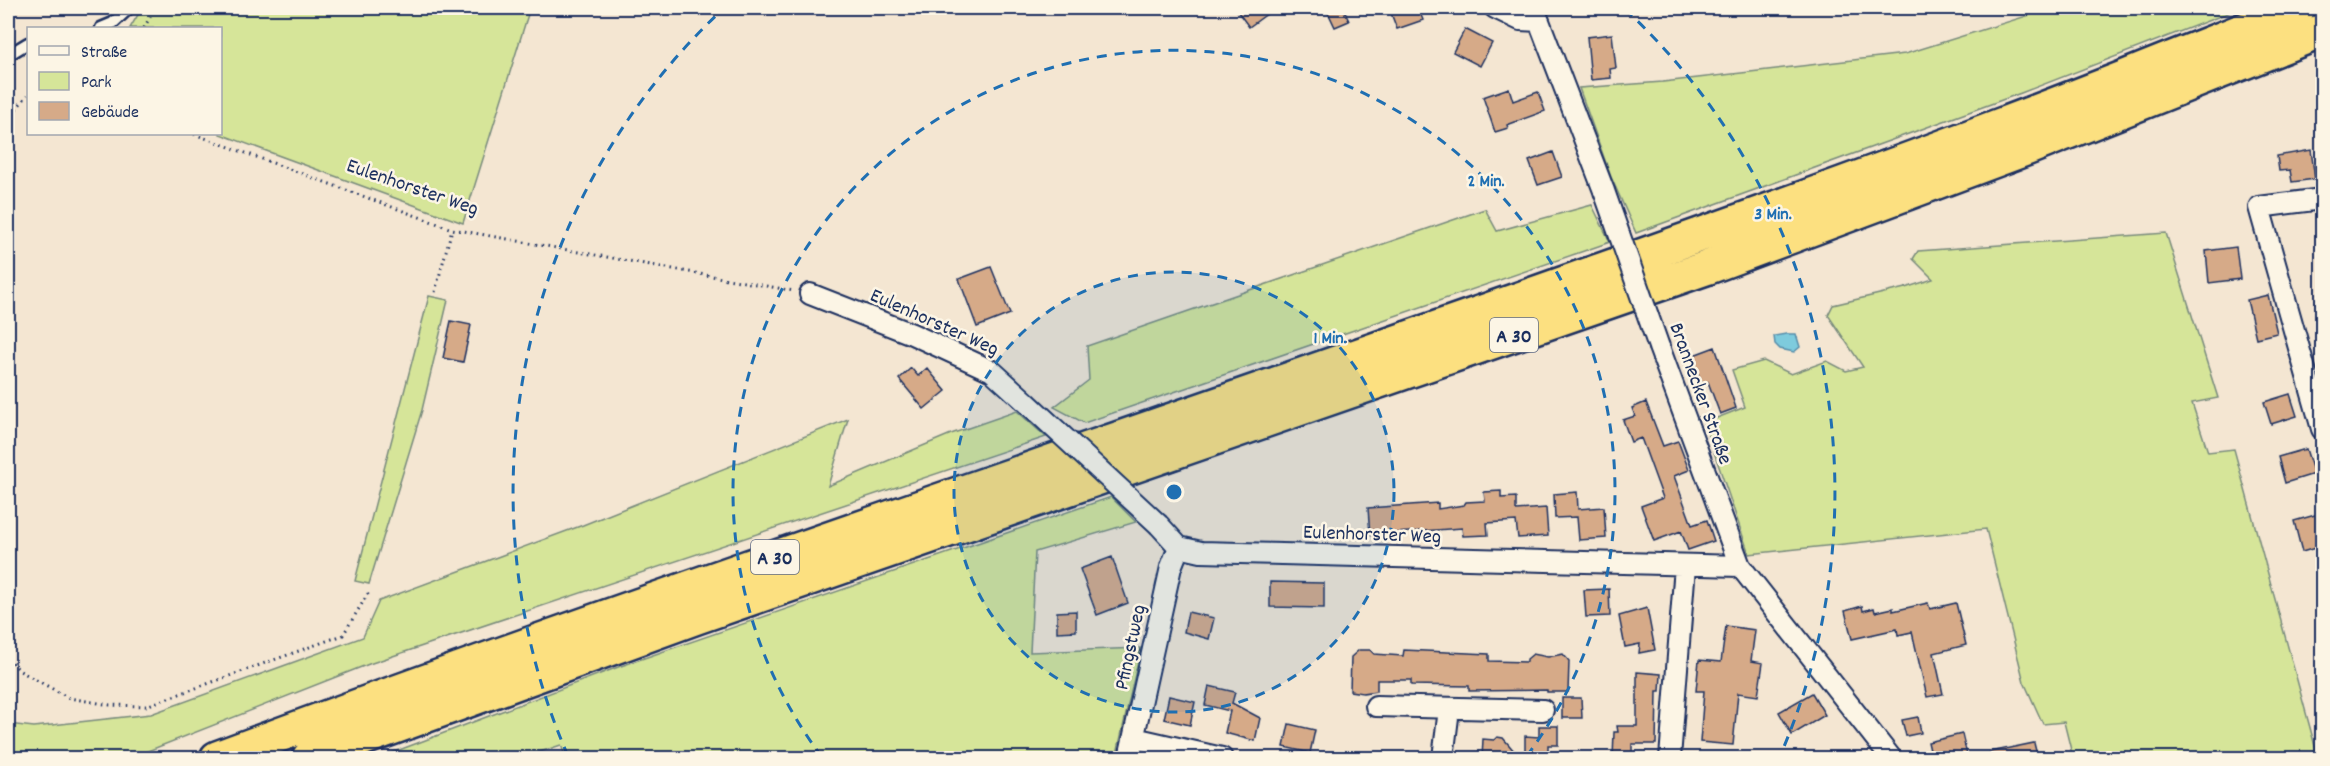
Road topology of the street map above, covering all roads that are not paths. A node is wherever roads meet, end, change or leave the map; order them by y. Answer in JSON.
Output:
{"nodes":[{"id":1,"x":129,"y":8,"type":"edge"},
{"id":2,"x":1496,"y":8,"type":"edge"},
{"id":3,"x":2298,"y":8,"type":"edge"},
{"id":4,"x":1536,"y":14,"type":"edge"},
{"id":5,"x":103,"y":27,"type":"edge"},
{"id":6,"x":2322,"y":31,"type":"edge"},
{"id":7,"x":27,"y":44,"type":"edge"},
{"id":8,"x":8,"y":55,"type":"edge"},
{"id":9,"x":2322,"y":199,"type":"edge"},
{"id":10,"x":810,"y":294,"type":"road end"},
{"id":11,"x":2322,"y":428,"type":"edge"},
{"id":12,"x":1179,"y":547,"type":"junction"},
{"id":13,"x":1685,"y":566,"type":"junction"},
{"id":14,"x":1740,"y":566,"type":"junction"},
{"id":15,"x":1376,"y":706,"type":"dead end"},
{"id":16,"x":1449,"y":709,"type":"junction"},
{"id":17,"x":1543,"y":710,"type":"dead end"},
{"id":18,"x":1134,"y":738,"type":"junction"},
{"id":19,"x":218,"y":759,"type":"edge"},
{"id":20,"x":309,"y":759,"type":"edge"},
{"id":21,"x":1129,"y":759,"type":"edge"},
{"id":22,"x":1222,"y":759,"type":"edge"},
{"id":23,"x":1443,"y":759,"type":"edge"},
{"id":24,"x":1670,"y":759,"type":"edge"},
{"id":25,"x":1891,"y":759,"type":"edge"}],
"edges":[{"from":1,"to":5,"type":"lane"},
{"from":2,"to":4,"type":"street"},
{"from":3,"to":19,"type":"highway","number":"A 30"},
{"from":4,"to":14,"type":"street","name":"Brannecker Straße","bridge":true},
{"from":6,"to":20,"type":"highway","number":"A 30"},
{"from":7,"to":8,"type":"lane"},
{"from":9,"to":11,"type":"street"},
{"from":10,"to":12,"type":"street","name":"Eulenhorster Weg","bridge":true},
{"from":12,"to":13,"type":"street","name":"Eulenhorster Weg"},
{"from":12,"to":18,"type":"street","name":"Pfingstweg"},
{"from":13,"to":14,"type":"street","name":"Eulenhorster Weg"},
{"from":13,"to":24,"type":"street"},
{"from":14,"to":25,"type":"street","name":"Brannecker Straße"},
{"from":15,"to":16,"type":"street"},
{"from":16,"to":17,"type":"street"},
{"from":16,"to":23,"type":"street"},
{"from":18,"to":21,"type":"street","name":"Pfingstweg"},
{"from":18,"to":22,"type":"street"}]}
